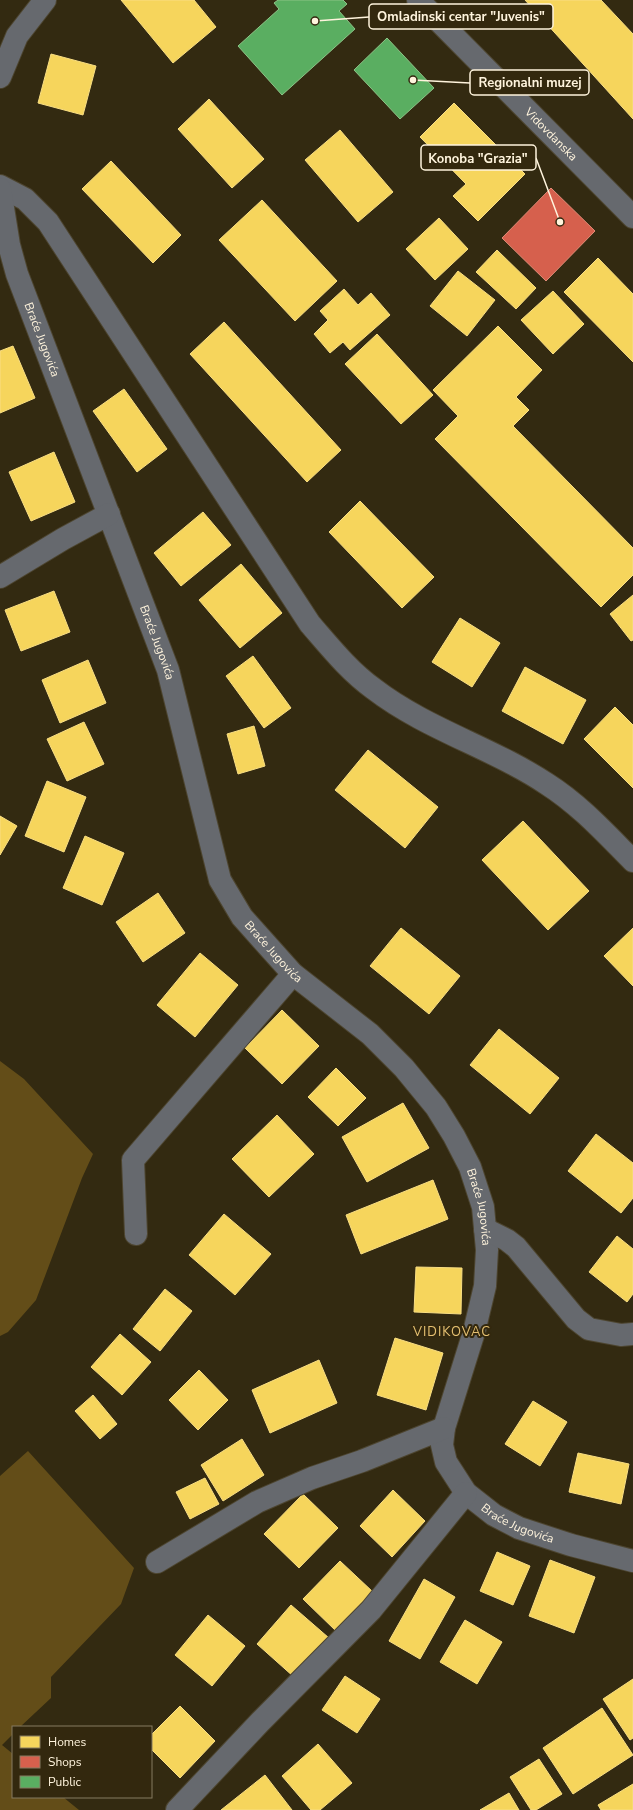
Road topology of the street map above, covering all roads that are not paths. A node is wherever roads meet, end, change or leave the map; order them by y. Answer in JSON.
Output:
{"nodes":[{"id":1,"x":46,"y":0,"type":"edge"},
{"id":2,"x":418,"y":0,"type":"edge"},
{"id":3,"x":0,"y":77,"type":"edge"},
{"id":4,"x":0,"y":187,"type":"edge"},
{"id":5,"x":633,"y":217,"type":"edge"},
{"id":6,"x":3,"y":230,"type":"edge"},
{"id":7,"x":109,"y":514,"type":"junction"},
{"id":8,"x":0,"y":577,"type":"edge"},
{"id":9,"x":633,"y":861,"type":"edge"},
{"id":10,"x":293,"y":974,"type":"junction"},
{"id":11,"x":485,"y":1229,"type":"junction"},
{"id":12,"x":136,"y":1234,"type":"dead end"},
{"id":13,"x":633,"y":1334,"type":"edge"},
{"id":14,"x":444,"y":1428,"type":"junction"},
{"id":15,"x":466,"y":1493,"type":"junction"},
{"id":16,"x":633,"y":1561,"type":"edge"},
{"id":17,"x":157,"y":1562,"type":"dead end"},
{"id":18,"x":177,"y":1810,"type":"edge"}],
"edges":[{"from":1,"to":3,"type":"street"},
{"from":2,"to":5,"type":"street","name":"Vidovdanska"},
{"from":4,"to":6,"type":"street","name":"Braće Jugovića"},
{"from":4,"to":9,"type":"street"},
{"from":6,"to":7,"type":"street","name":"Braće Jugovića"},
{"from":7,"to":8,"type":"street"},
{"from":7,"to":10,"type":"street","name":"Braće Jugovića"},
{"from":10,"to":11,"type":"street","name":"Braće Jugovića"},
{"from":10,"to":12,"type":"street"},
{"from":11,"to":13,"type":"street"},
{"from":11,"to":14,"type":"street","name":"Braće Jugovića"},
{"from":14,"to":15,"type":"street","name":"Braće Jugovića"},
{"from":14,"to":17,"type":"street"},
{"from":15,"to":16,"type":"street","name":"Braće Jugovića"},
{"from":15,"to":18,"type":"street"}]}
